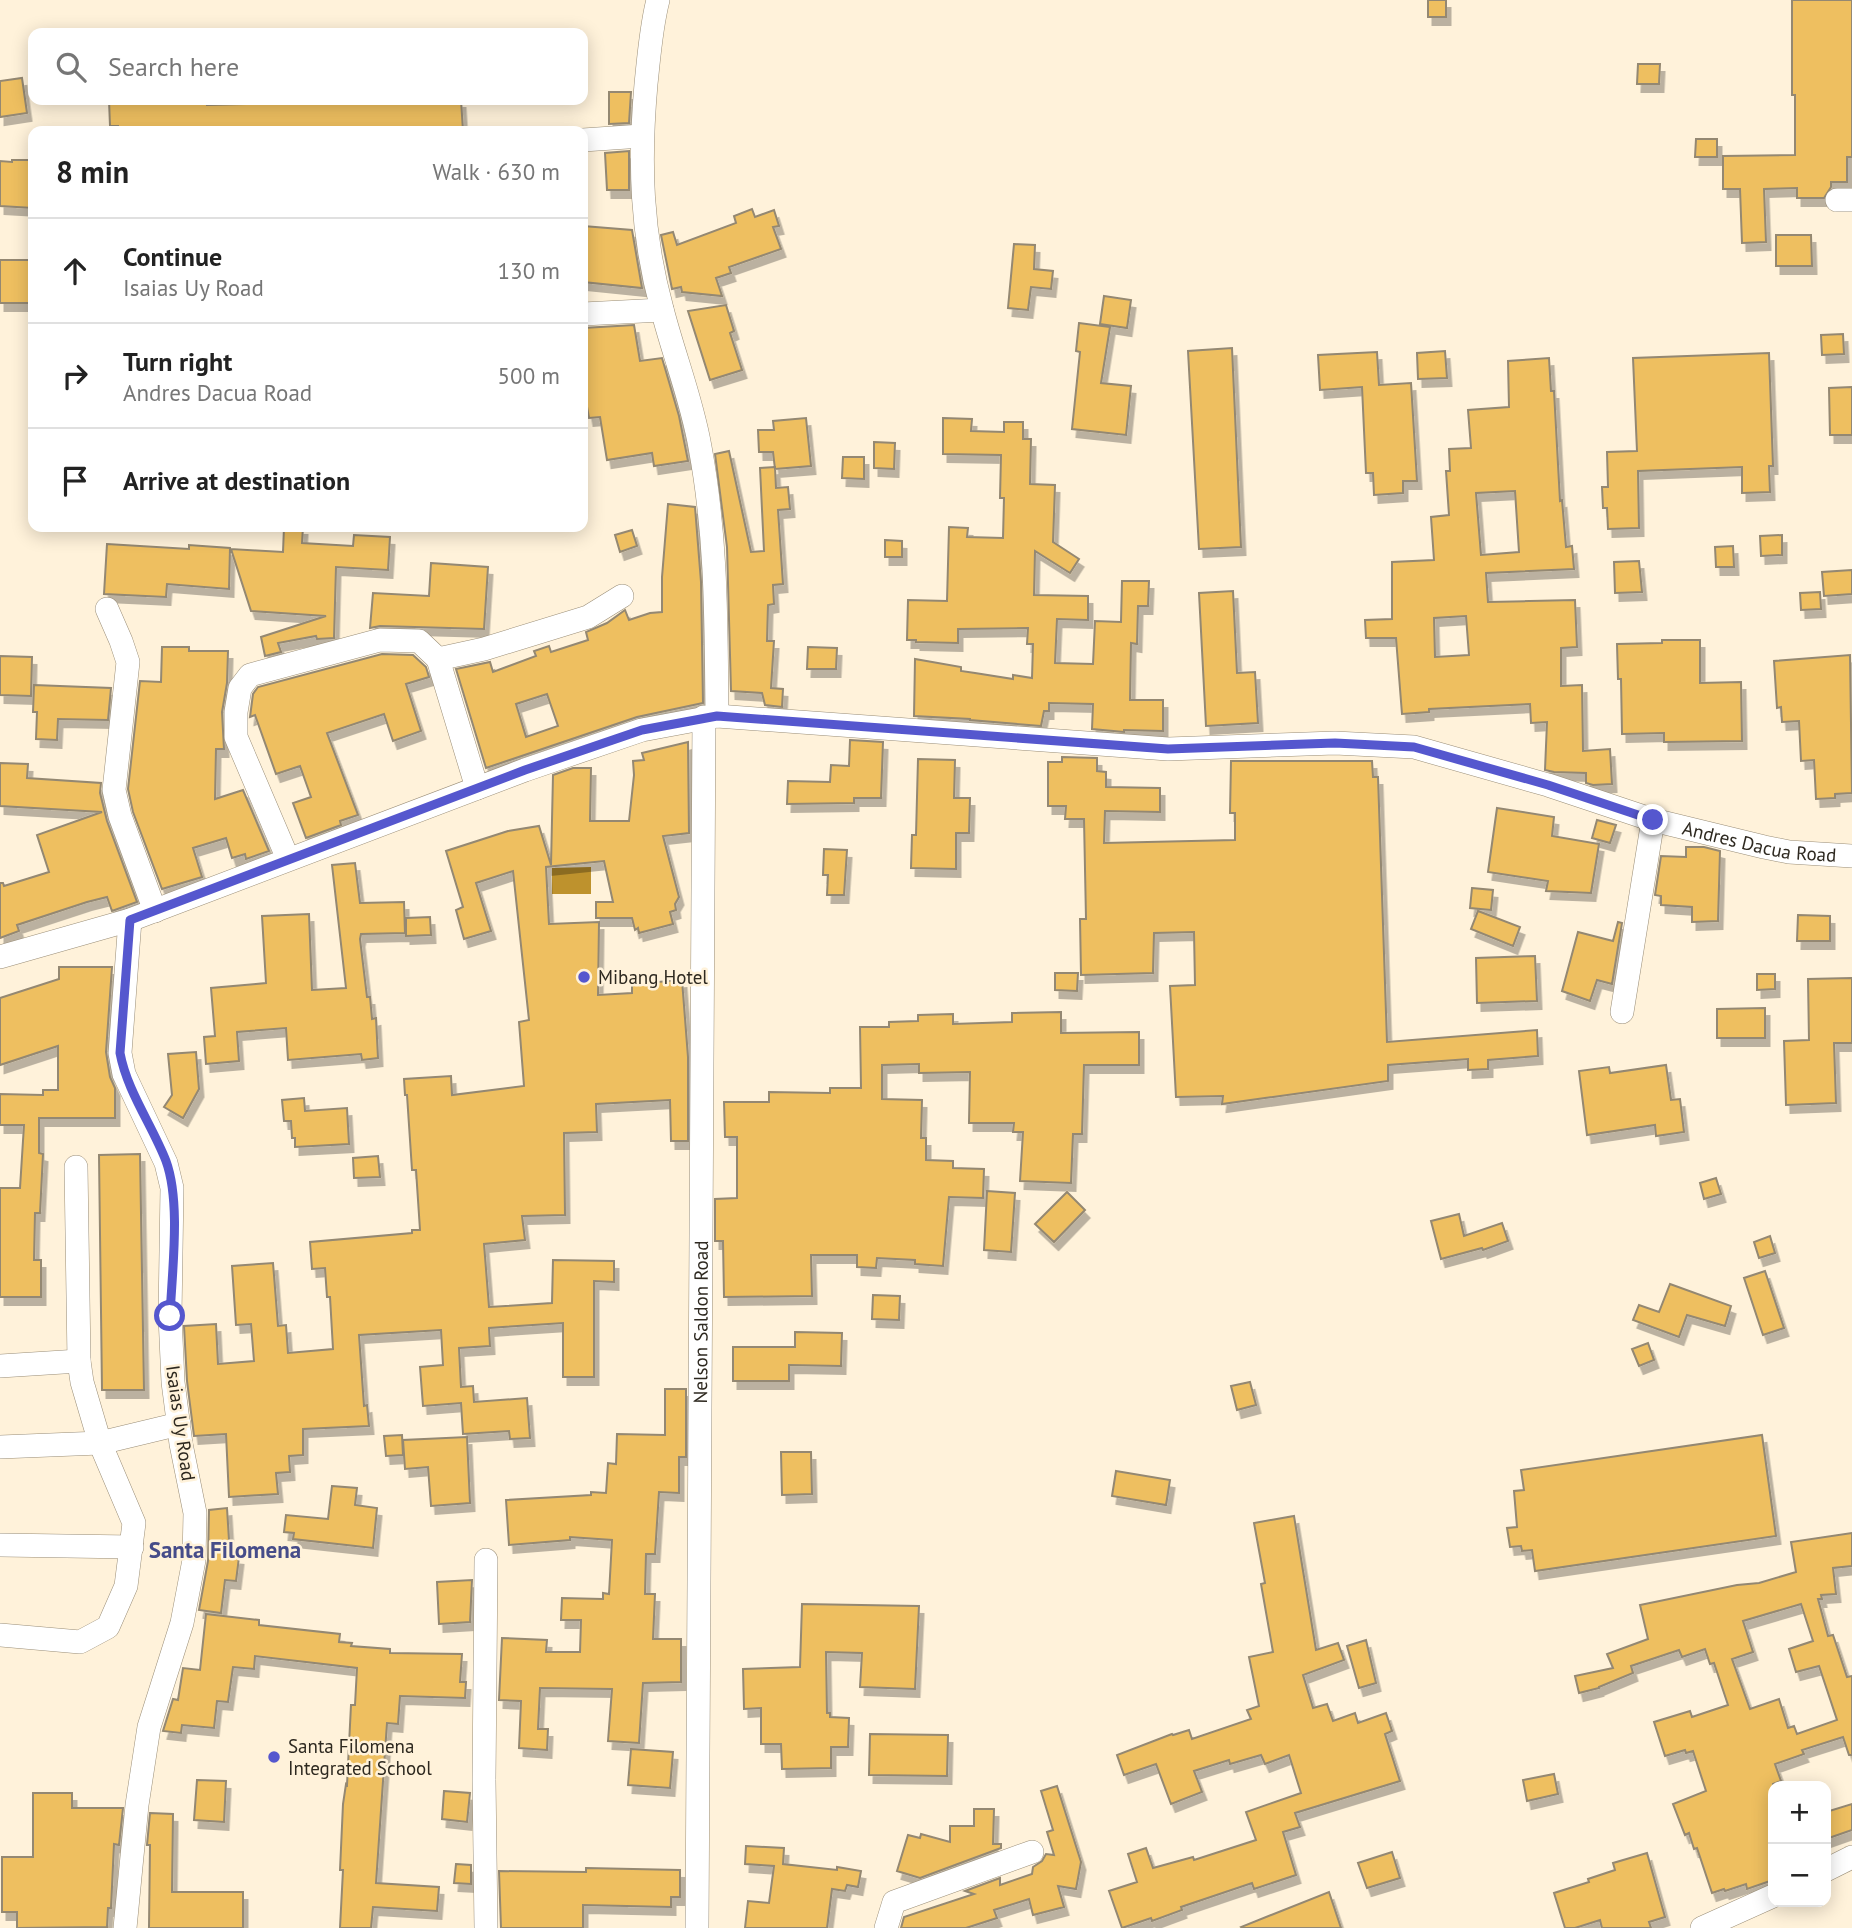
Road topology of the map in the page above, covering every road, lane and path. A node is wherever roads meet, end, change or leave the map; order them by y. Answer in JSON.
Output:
{"nodes":[{"id":1,"x":657,"y":0,"type":"edge"},
{"id":2,"x":642,"y":135,"type":"junction"},
{"id":3,"x":588,"y":140,"type":"edge"},
{"id":4,"x":662,"y":310,"type":"junction"},
{"id":5,"x":588,"y":314,"type":"edge"},
{"id":6,"x":622,"y":596,"type":"dead end"},
{"id":7,"x":107,"y":609,"type":"dead end"},
{"id":8,"x":438,"y":659,"type":"junction"},
{"id":9,"x":710,"y":717,"type":"junction"},
{"id":10,"x":477,"y":788,"type":"junction"},
{"id":11,"x":1653,"y":820,"type":"junction"},
{"id":12,"x":1852,"y":856,"type":"edge"},
{"id":13,"x":288,"y":859,"type":"junction"},
{"id":14,"x":155,"y":911,"type":"junction"},
{"id":15,"x":130,"y":920,"type":"junction"},
{"id":16,"x":0,"y":957,"type":"edge"},
{"id":17,"x":1622,"y":1012,"type":"dead end"},
{"id":18,"x":76,"y":1167,"type":"dead end"},
{"id":19,"x":79,"y":1361,"type":"junction"},
{"id":20,"x":0,"y":1366,"type":"edge"},
{"id":21,"x":178,"y":1424,"type":"junction"},
{"id":22,"x":100,"y":1443,"type":"junction"},
{"id":23,"x":0,"y":1447,"type":"edge"},
{"id":24,"x":0,"y":1545,"type":"edge"},
{"id":25,"x":132,"y":1547,"type":"junction"},
{"id":26,"x":486,"y":1560,"type":"dead end"},
{"id":27,"x":0,"y":1635,"type":"edge"},
{"id":28,"x":1032,"y":1852,"type":"dead end"},
{"id":29,"x":1852,"y":1857,"type":"edge"},
{"id":30,"x":1831,"y":1868,"type":"edge"},
{"id":31,"x":1768,"y":1898,"type":"edge"},
{"id":32,"x":125,"y":1928,"type":"edge"},
{"id":33,"x":486,"y":1928,"type":"edge"},
{"id":34,"x":697,"y":1928,"type":"edge"},
{"id":35,"x":886,"y":1928,"type":"edge"},
{"id":36,"x":1702,"y":1928,"type":"edge"}],
"edges":[{"from":1,"to":2,"type":"street","name":"Nelson Saldon Road"},
{"from":2,"to":3,"type":"street"},
{"from":2,"to":4,"type":"street","name":"Nelson Saldon Road"},
{"from":4,"to":5,"type":"street"},
{"from":4,"to":9,"type":"street","name":"Nelson Saldon Road"},
{"from":6,"to":8,"type":"street"},
{"from":7,"to":14,"type":"street"},
{"from":8,"to":10,"type":"street"},
{"from":8,"to":13,"type":"street"},
{"from":9,"to":10,"type":"street","name":"Andres Dacua Road"},
{"from":9,"to":11,"type":"street","name":"Andres Dacua Road"},
{"from":9,"to":34,"type":"street","name":"Nelson Saldon Road"},
{"from":10,"to":13,"type":"street","name":"Andres Dacua Road"},
{"from":11,"to":12,"type":"street","name":"Andres Dacua Road"},
{"from":11,"to":17,"type":"street"},
{"from":13,"to":14,"type":"street","name":"Andres Dacua Road"},
{"from":14,"to":15,"type":"street","name":"Andres Dacua Road"},
{"from":15,"to":16,"type":"street","name":"Andres Dacua Road"},
{"from":15,"to":21,"type":"street","name":"Isaias Uy Road"},
{"from":18,"to":19,"type":"street"},
{"from":19,"to":20,"type":"street"},
{"from":19,"to":22,"type":"street"},
{"from":21,"to":22,"type":"street"},
{"from":21,"to":32,"type":"street","name":"Isaias Uy Road"},
{"from":22,"to":23,"type":"street"},
{"from":22,"to":25,"type":"street"},
{"from":24,"to":25,"type":"street"},
{"from":25,"to":27,"type":"street"},
{"from":26,"to":33,"type":"street"},
{"from":28,"to":35,"type":"street"},
{"from":29,"to":30,"type":"street"},
{"from":31,"to":36,"type":"street"}]}
